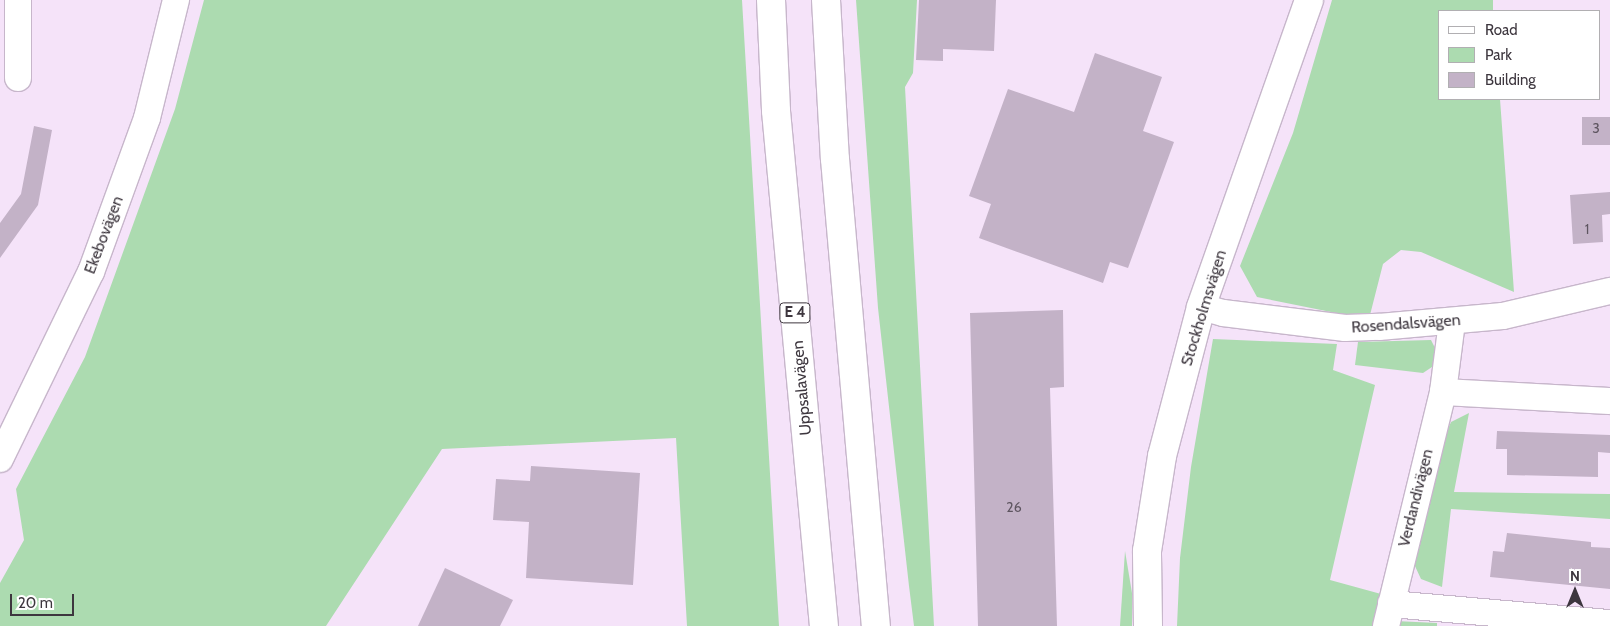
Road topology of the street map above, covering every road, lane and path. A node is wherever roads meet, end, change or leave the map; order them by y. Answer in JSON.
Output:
{"nodes":[{"id":1,"x":18,"y":0,"type":"edge"},
{"id":2,"x":176,"y":0,"type":"edge"},
{"id":3,"x":771,"y":0,"type":"edge"},
{"id":4,"x":826,"y":0,"type":"edge"},
{"id":5,"x":1309,"y":0,"type":"edge"},
{"id":6,"x":18,"y":78,"type":"dead end"},
{"id":7,"x":1610,"y":290,"type":"edge"},
{"id":8,"x":1201,"y":307,"type":"junction"},
{"id":9,"x":1452,"y":322,"type":"junction"},
{"id":10,"x":1443,"y":392,"type":"junction"},
{"id":11,"x":1610,"y":401,"type":"edge"},
{"id":12,"x":0,"y":458,"type":"edge"},
{"id":13,"x":1388,"y":615,"type":"edge"},
{"id":14,"x":1610,"y":623,"type":"edge"},
{"id":15,"x":824,"y":626,"type":"edge"},
{"id":16,"x":876,"y":626,"type":"edge"},
{"id":17,"x":1148,"y":626,"type":"edge"}],
"edges":[{"from":1,"to":6,"type":"street"},
{"from":2,"to":12,"type":"street","name":"Ekebovägen"},
{"from":3,"to":15,"type":"main road","name":"Uppsalavägen","number":"E 4"},
{"from":4,"to":16,"type":"main road"},
{"from":5,"to":8,"type":"main road","name":"Stockholmsvägen"},
{"from":7,"to":9,"type":"street","name":"Rosendalsvägen"},
{"from":8,"to":9,"type":"street","name":"Rosendalsvägen"},
{"from":8,"to":17,"type":"main road","name":"Stockholmsvägen"},
{"from":9,"to":10,"type":"street","name":"Verdandivägen"},
{"from":10,"to":11,"type":"street"},
{"from":10,"to":13,"type":"street","name":"Verdandivägen"},
{"from":13,"to":14,"type":"street","name":"Verdandivägen"}]}
